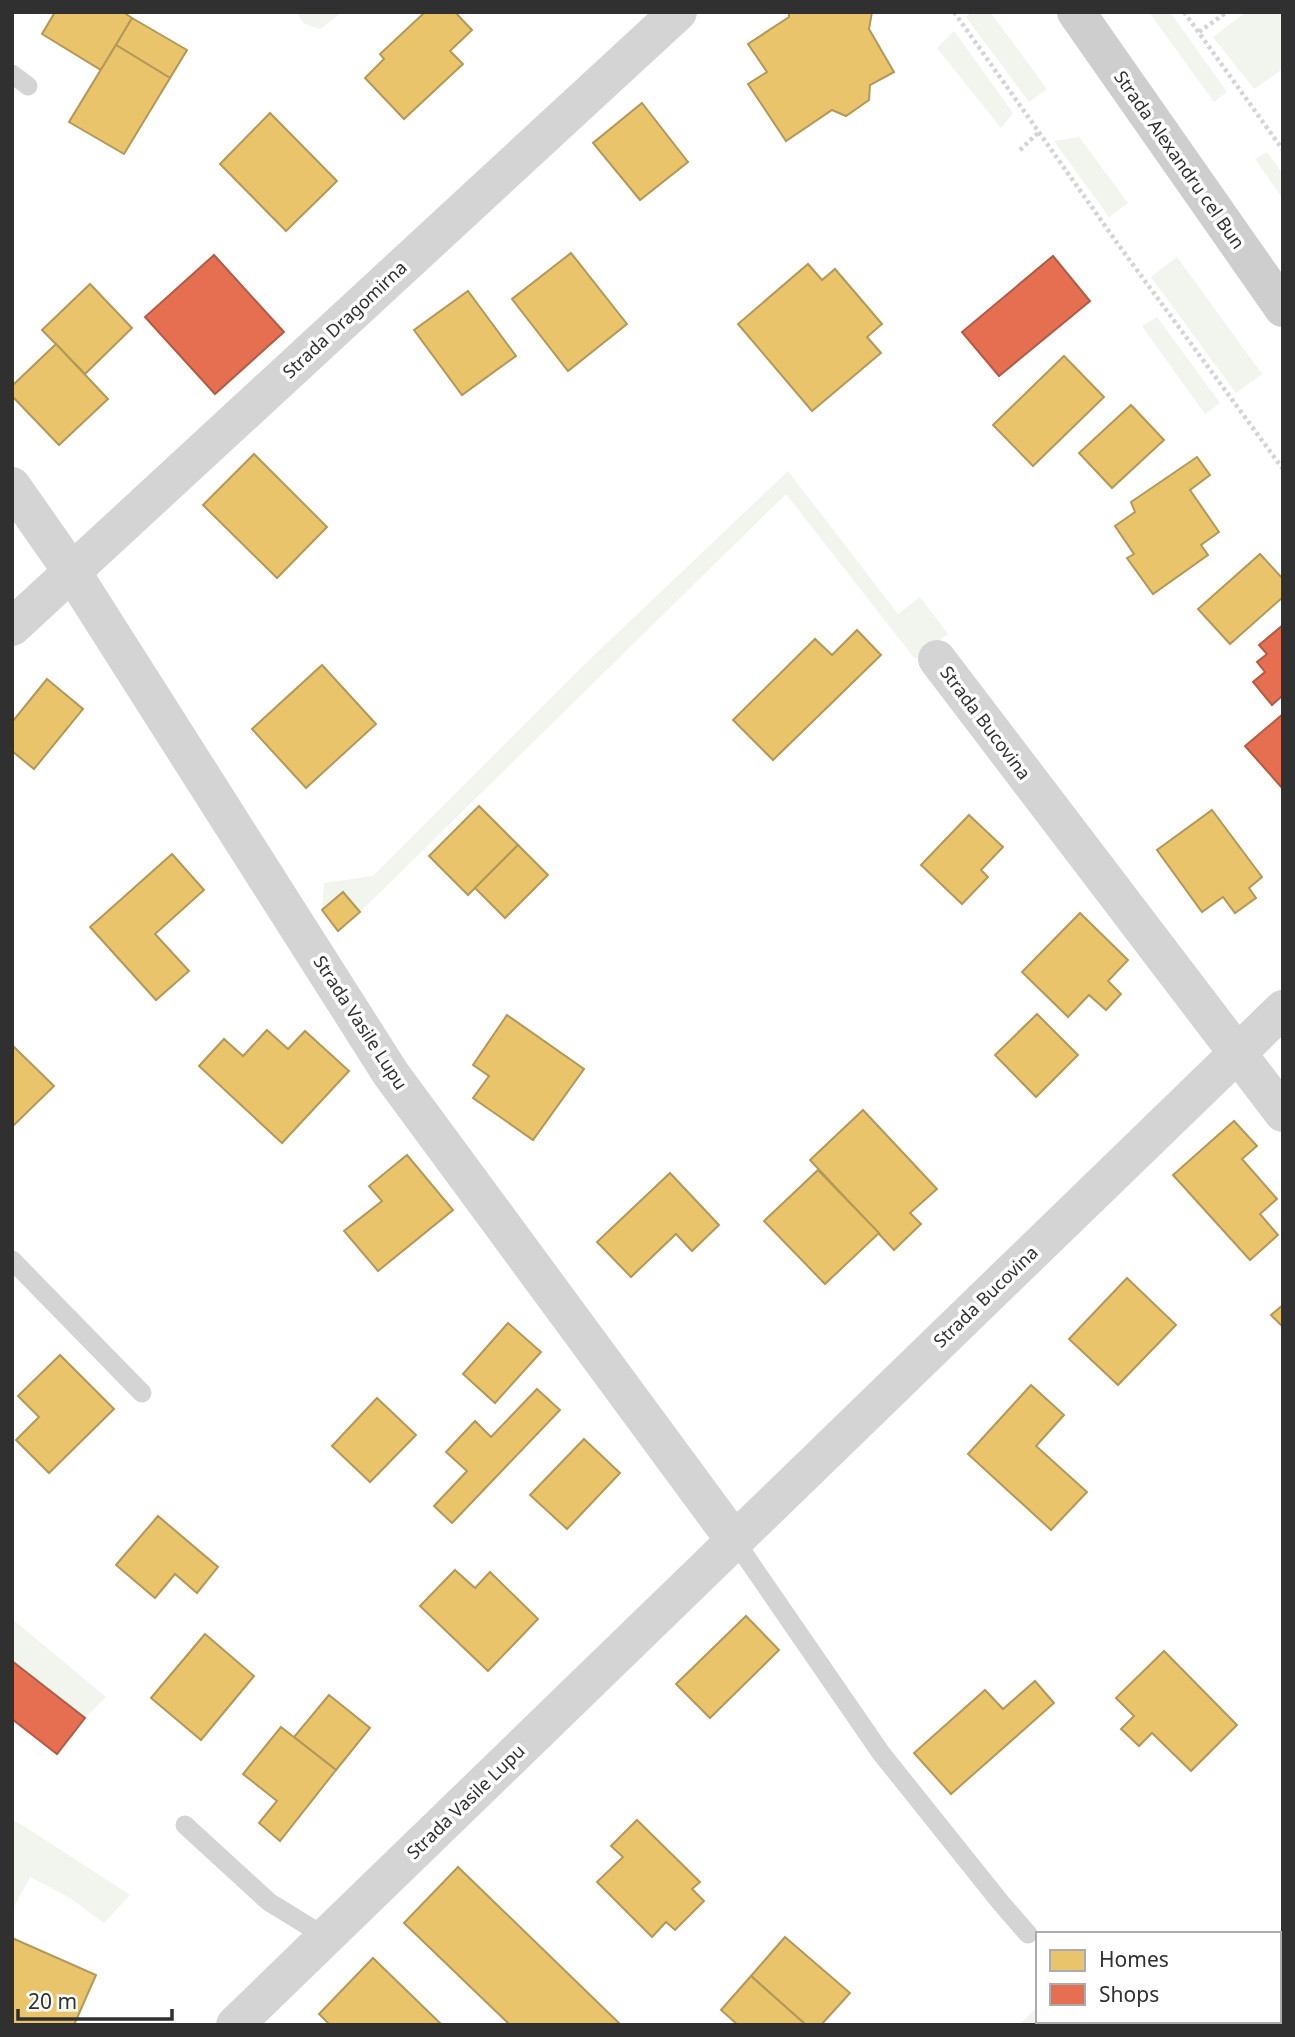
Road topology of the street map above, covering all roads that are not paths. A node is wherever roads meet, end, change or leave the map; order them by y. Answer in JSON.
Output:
{"nodes":[{"id":1,"x":678,"y":12,"type":"edge"},
{"id":2,"x":1076,"y":12,"type":"edge"},
{"id":3,"x":1283,"y":308,"type":"edge"},
{"id":4,"x":12,"y":486,"type":"edge"},
{"id":5,"x":72,"y":572,"type":"junction"},
{"id":6,"x":12,"y":627,"type":"edge"},
{"id":7,"x":937,"y":660,"type":"dead end"},
{"id":8,"x":1283,"y":1009,"type":"edge"},
{"id":9,"x":1237,"y":1053,"type":"junction"},
{"id":10,"x":1283,"y":1113,"type":"edge"},
{"id":11,"x":12,"y":1260,"type":"edge"},
{"id":12,"x":142,"y":1393,"type":"dead end"},
{"id":13,"x":736,"y":1541,"type":"junction"},
{"id":14,"x":185,"y":1825,"type":"dead end"},
{"id":15,"x":1028,"y":1934,"type":"dead end"},
{"id":16,"x":326,"y":1937,"type":"junction"},
{"id":17,"x":235,"y":2025,"type":"edge"}],
"edges":[{"from":1,"to":5,"type":"street","name":"Strada Dragomirna"},
{"from":2,"to":3,"type":"main road","name":"Strada Alexandru cel Bun"},
{"from":4,"to":5,"type":"street","name":"Strada Vasile Lupu"},
{"from":5,"to":6,"type":"street","name":"Strada Dragomirna"},
{"from":5,"to":13,"type":"street","name":"Strada Vasile Lupu"},
{"from":7,"to":9,"type":"street","name":"Strada Bucovina"},
{"from":8,"to":9,"type":"street","name":"Strada Bucovina"},
{"from":9,"to":10,"type":"street","name":"Strada Bucovina"},
{"from":9,"to":13,"type":"street","name":"Strada Bucovina"},
{"from":11,"to":12,"type":"lane"},
{"from":13,"to":15,"type":"lane","name":"Strada Vasile Lupu"},
{"from":13,"to":16,"type":"street","name":"Strada Vasile Lupu"},
{"from":14,"to":16,"type":"lane"},
{"from":16,"to":17,"type":"street","name":"Strada Vasile Lupu"}]}
